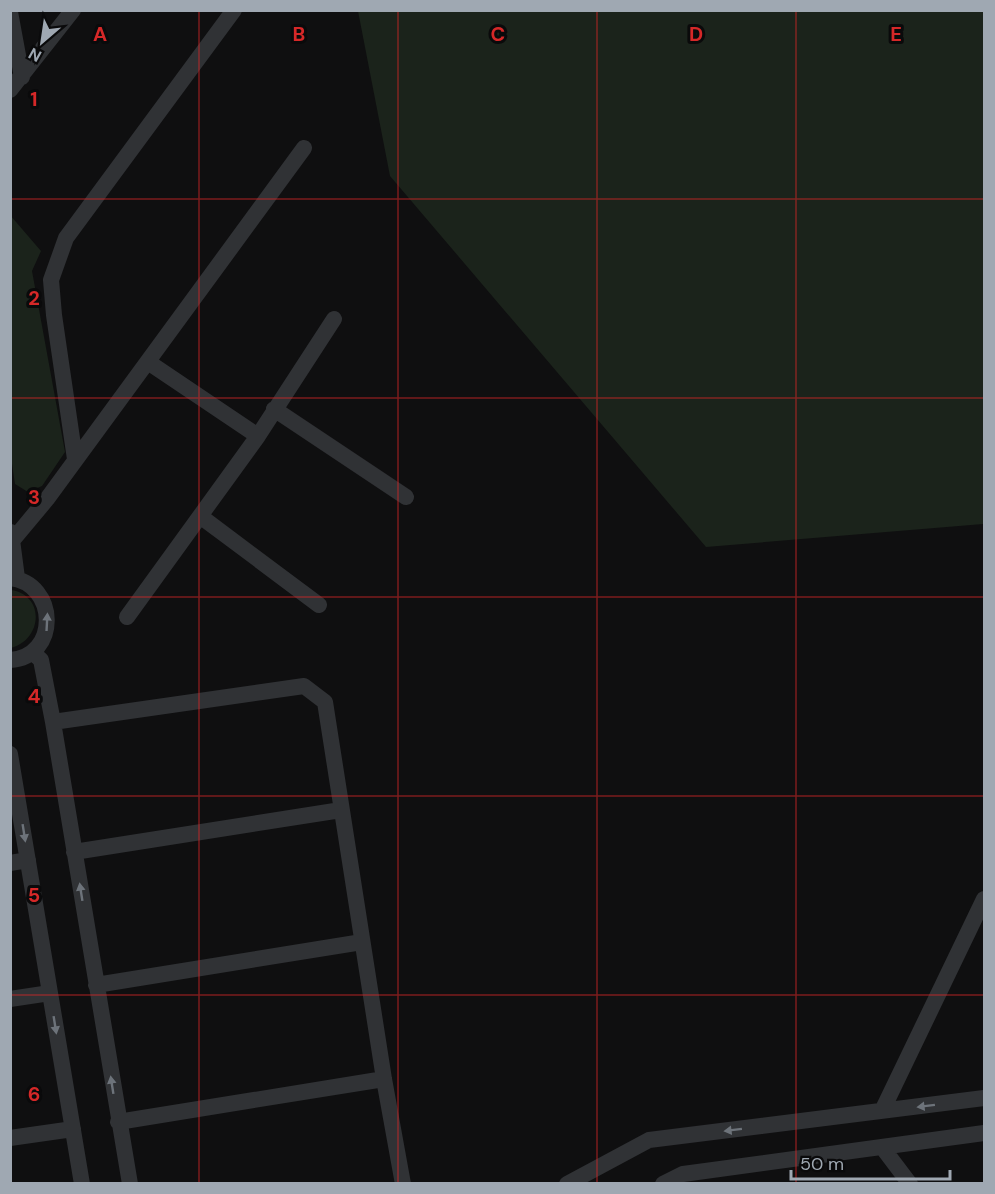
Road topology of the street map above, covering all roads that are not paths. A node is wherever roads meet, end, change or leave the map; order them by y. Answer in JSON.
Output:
{"nodes":[{"id":1,"x":73,"y":10,"type":"edge"},
{"id":2,"x":234,"y":10,"type":"edge"},
{"id":3,"x":10,"y":12,"type":"edge"},
{"id":4,"x":22,"y":77,"type":"junction"},
{"id":5,"x":10,"y":90,"type":"edge"},
{"id":6,"x":304,"y":148,"type":"dead end"},
{"id":7,"x":334,"y":319,"type":"dead end"},
{"id":8,"x":148,"y":362,"type":"junction"},
{"id":9,"x":274,"y":409,"type":"junction"},
{"id":10,"x":258,"y":436,"type":"junction"},
{"id":11,"x":75,"y":459,"type":"junction"},
{"id":12,"x":406,"y":497,"type":"dead end"},
{"id":13,"x":200,"y":516,"type":"junction"},
{"id":14,"x":11,"y":534,"type":"edge"},
{"id":15,"x":14,"y":578,"type":"edge"},
{"id":16,"x":319,"y":605,"type":"dead end"},
{"id":17,"x":127,"y":617,"type":"dead end"},
{"id":18,"x":32,"y":652,"type":"junction"},
{"id":19,"x":10,"y":660,"type":"edge"},
{"id":20,"x":52,"y":722,"type":"junction"},
{"id":21,"x":10,"y":754,"type":"edge"},
{"id":22,"x":341,"y":810,"type":"junction"},
{"id":23,"x":74,"y":852,"type":"junction"},
{"id":24,"x":28,"y":860,"type":"junction"},
{"id":25,"x":10,"y":863,"type":"edge"},
{"id":26,"x":984,"y":899,"type":"edge"},
{"id":27,"x":362,"y":942,"type":"junction"},
{"id":28,"x":96,"y":985,"type":"junction"},
{"id":29,"x":50,"y":993,"type":"junction"},
{"id":30,"x":10,"y":999,"type":"edge"},
{"id":31,"x":384,"y":1079,"type":"junction"},
{"id":32,"x":984,"y":1098,"type":"edge"},
{"id":33,"x":882,"y":1111,"type":"junction"},
{"id":34,"x":118,"y":1122,"type":"junction"},
{"id":35,"x":73,"y":1129,"type":"junction"},
{"id":36,"x":984,"y":1133,"type":"edge"},
{"id":37,"x":10,"y":1138,"type":"edge"},
{"id":38,"x":882,"y":1147,"type":"junction"},
{"id":39,"x":82,"y":1184,"type":"edge"},
{"id":40,"x":130,"y":1184,"type":"edge"},
{"id":41,"x":403,"y":1184,"type":"edge"},
{"id":42,"x":567,"y":1184,"type":"edge"},
{"id":43,"x":663,"y":1184,"type":"edge"},
{"id":44,"x":910,"y":1184,"type":"edge"}],
"edges":[{"from":1,"to":4,"type":"street"},
{"from":2,"to":11,"type":"street"},
{"from":3,"to":4,"type":"street"},
{"from":4,"to":5,"type":"street"},
{"from":6,"to":8,"type":"street"},
{"from":7,"to":9,"type":"street"},
{"from":8,"to":10,"type":"street"},
{"from":8,"to":11,"type":"street"},
{"from":9,"to":10,"type":"street"},
{"from":9,"to":12,"type":"street"},
{"from":10,"to":13,"type":"street"},
{"from":11,"to":14,"type":"street"},
{"from":13,"to":16,"type":"street"},
{"from":13,"to":17,"type":"street"},
{"from":14,"to":15,"type":"street"},
{"from":18,"to":15,"type":"street","one_way":true},
{"from":18,"to":19,"type":"street"},
{"from":18,"to":20,"type":"street"},
{"from":20,"to":22,"type":"street"},
{"from":20,"to":23,"type":"street"},
{"from":21,"to":24,"type":"street","one_way":true},
{"from":22,"to":23,"type":"street"},
{"from":22,"to":27,"type":"street"},
{"from":28,"to":23,"type":"street","one_way":true},
{"from":24,"to":25,"type":"street"},
{"from":24,"to":29,"type":"street"},
{"from":26,"to":33,"type":"street"},
{"from":27,"to":28,"type":"street"},
{"from":27,"to":31,"type":"street"},
{"from":34,"to":28,"type":"street","one_way":true},
{"from":29,"to":30,"type":"street"},
{"from":29,"to":35,"type":"street","one_way":true},
{"from":31,"to":34,"type":"street"},
{"from":31,"to":41,"type":"street"},
{"from":32,"to":33,"type":"street","one_way":true},
{"from":33,"to":42,"type":"street","one_way":true},
{"from":34,"to":40,"type":"street"},
{"from":35,"to":37,"type":"street"},
{"from":35,"to":39,"type":"street"},
{"from":36,"to":38,"type":"street"},
{"from":38,"to":43,"type":"street"},
{"from":38,"to":44,"type":"street"}]}
